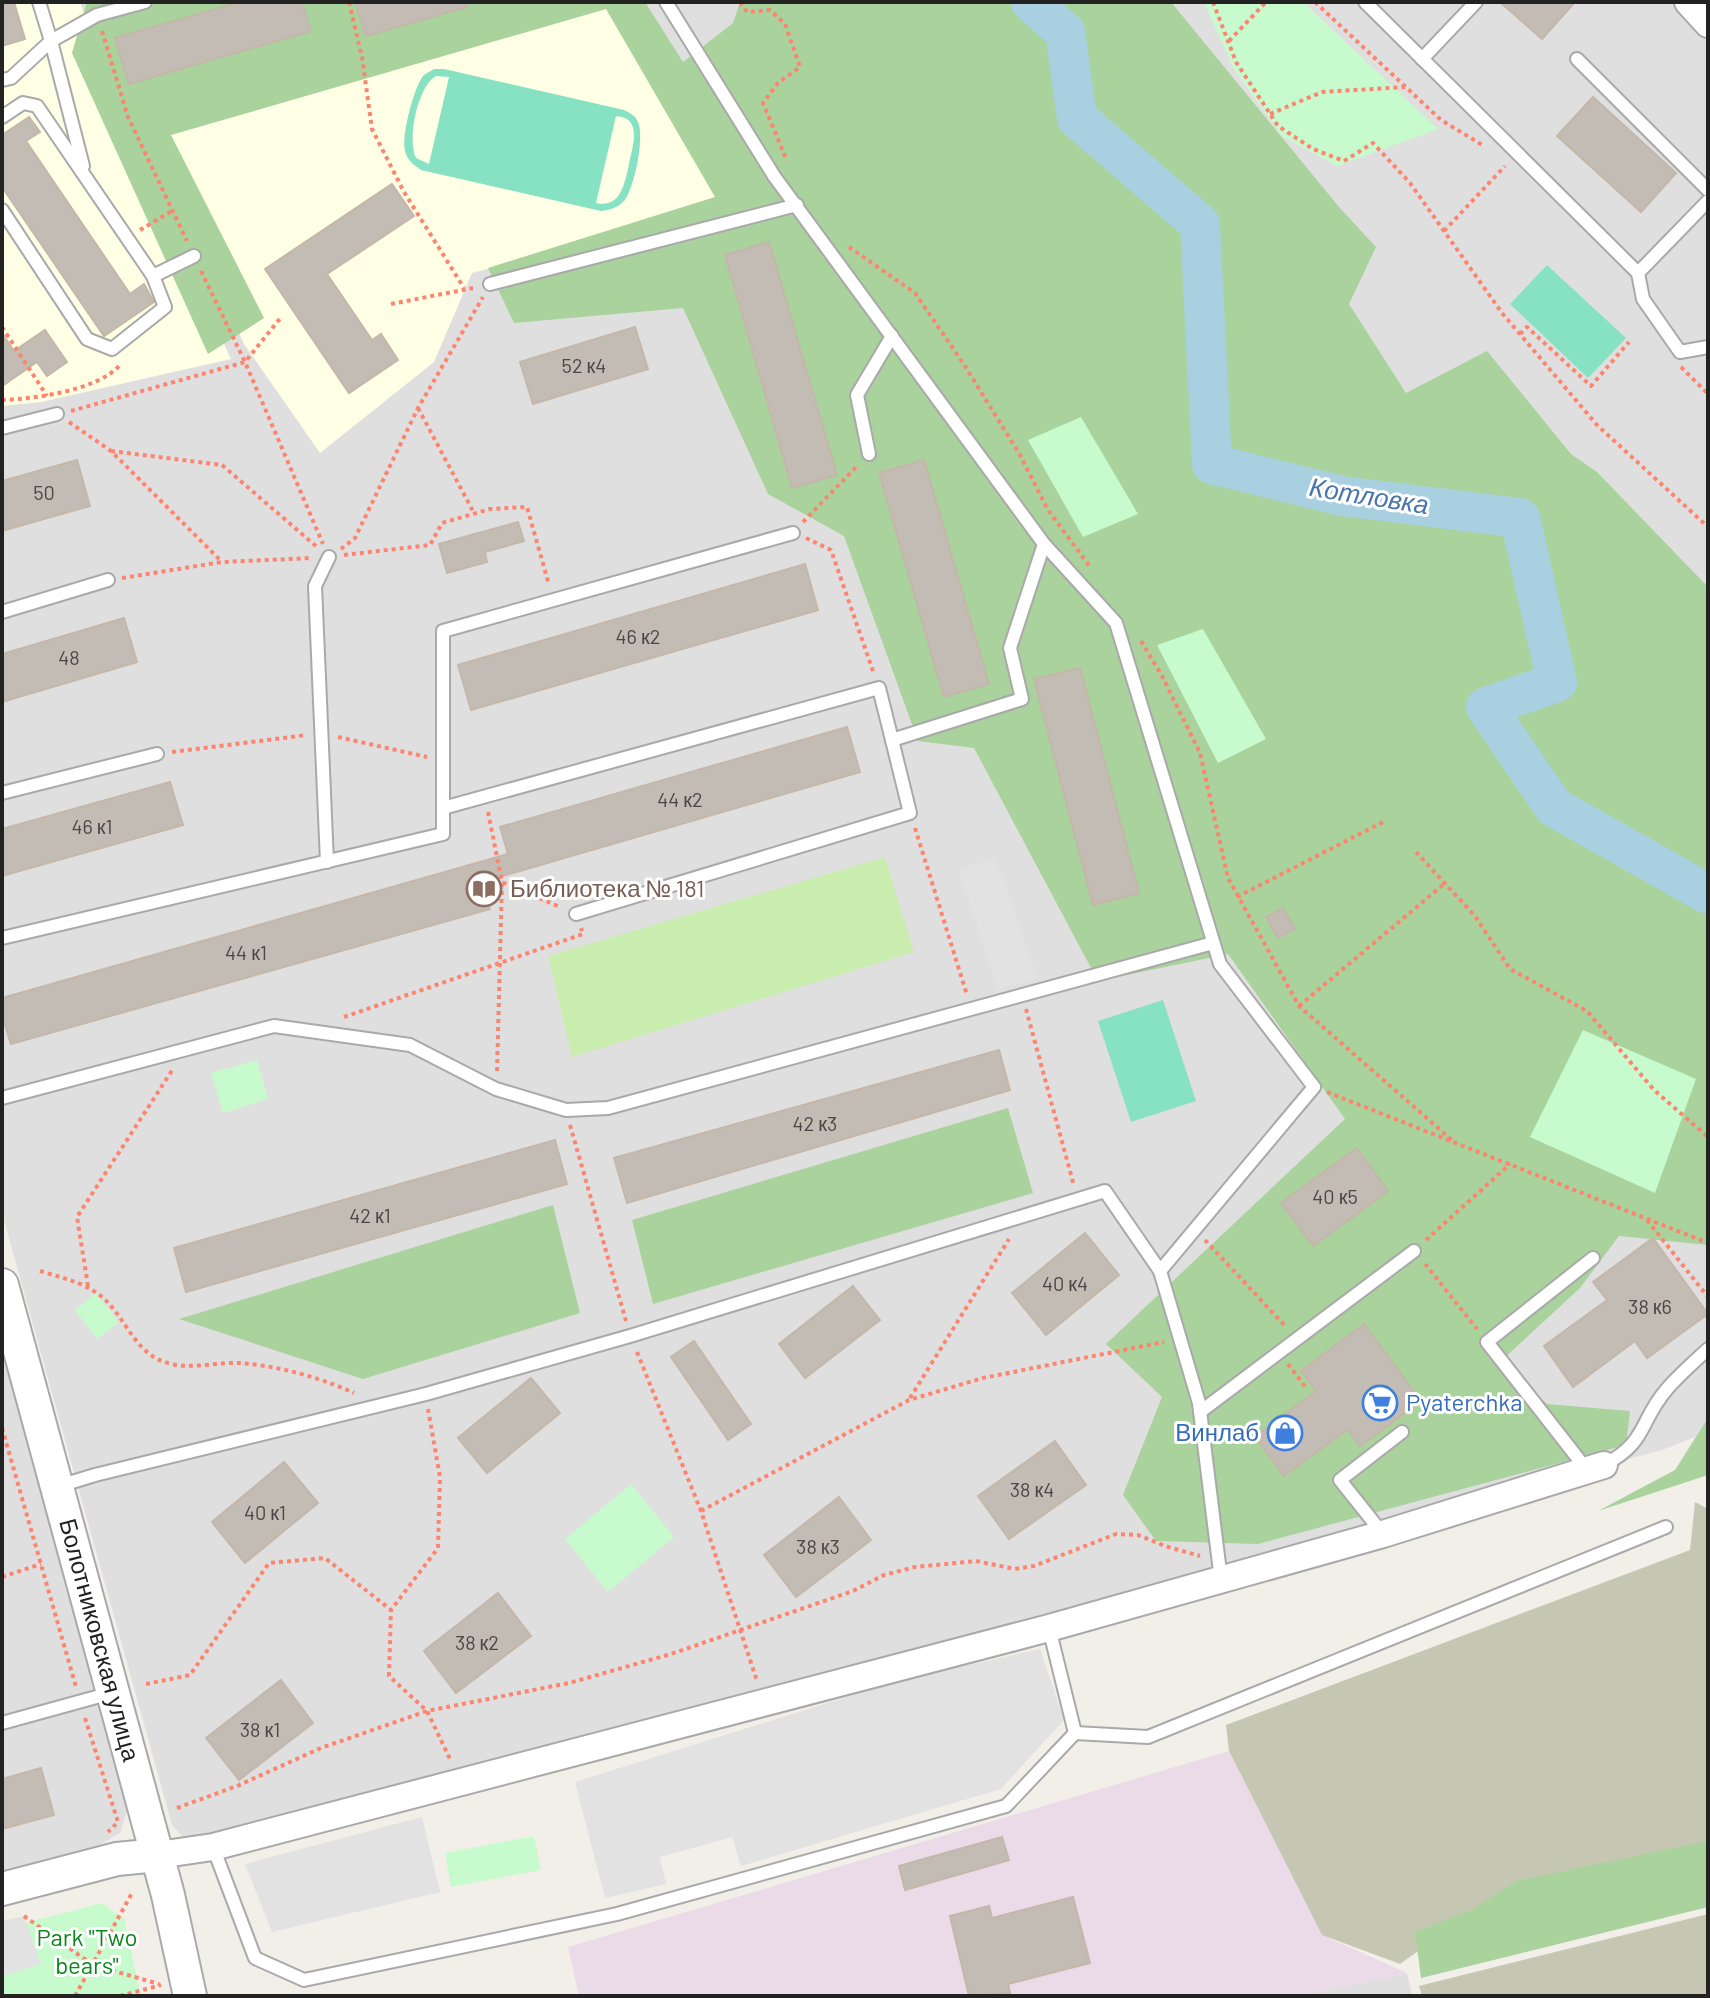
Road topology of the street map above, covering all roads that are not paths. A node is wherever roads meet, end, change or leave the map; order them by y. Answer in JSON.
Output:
{"nodes":[{"id":1,"x":39,"y":2,"type":"edge"},
{"id":2,"x":145,"y":2,"type":"edge"},
{"id":3,"x":666,"y":2,"type":"edge"},
{"id":4,"x":1365,"y":2,"type":"edge"},
{"id":5,"x":1476,"y":2,"type":"edge"},
{"id":6,"x":1688,"y":2,"type":"edge"},
{"id":7,"x":1708,"y":24,"type":"edge"},
{"id":8,"x":51,"y":41,"type":"junction"},
{"id":9,"x":1422,"y":59,"type":"junction"},
{"id":10,"x":1577,"y":59,"type":"dead end"},
{"id":11,"x":2,"y":80,"type":"edge"},
{"id":12,"x":2,"y":117,"type":"edge"},
{"id":13,"x":85,"y":175,"type":"junction"},
{"id":14,"x":1708,"y":190,"type":"edge"},
{"id":15,"x":1708,"y":201,"type":"edge"},
{"id":16,"x":797,"y":205,"type":"junction"},
{"id":17,"x":2,"y":210,"type":"edge"},
{"id":18,"x":194,"y":256,"type":"road end"},
{"id":19,"x":1638,"y":273,"type":"junction"},
{"id":20,"x":153,"y":276,"type":"junction"},
{"id":21,"x":490,"y":284,"type":"road end"},
{"id":22,"x":892,"y":336,"type":"junction"},
{"id":23,"x":1708,"y":347,"type":"edge"},
{"id":24,"x":57,"y":414,"type":"road end"},
{"id":25,"x":2,"y":428,"type":"edge"},
{"id":26,"x":869,"y":454,"type":"road end"},
{"id":27,"x":793,"y":533,"type":"road end"},
{"id":28,"x":1044,"y":544,"type":"junction"},
{"id":29,"x":329,"y":557,"type":"road end"},
{"id":30,"x":108,"y":580,"type":"road end"},
{"id":31,"x":2,"y":612,"type":"edge"},
{"id":32,"x":892,"y":740,"type":"junction"},
{"id":33,"x":157,"y":754,"type":"road end"},
{"id":34,"x":2,"y":793,"type":"edge"},
{"id":35,"x":443,"y":808,"type":"junction"},
{"id":36,"x":327,"y":862,"type":"junction"},
{"id":37,"x":576,"y":914,"type":"road end"},
{"id":38,"x":2,"y":938,"type":"edge"},
{"id":39,"x":1213,"y":943,"type":"junction"},
{"id":40,"x":2,"y":1098,"type":"edge"},
{"id":41,"x":1414,"y":1251,"type":"road end"},
{"id":42,"x":1593,"y":1258,"type":"dead end"},
{"id":43,"x":1160,"y":1271,"type":"junction"},
{"id":44,"x":2,"y":1285,"type":"edge"},
{"id":45,"x":1708,"y":1349,"type":"edge"},
{"id":46,"x":1200,"y":1412,"type":"junction"},
{"id":47,"x":1402,"y":1432,"type":"dead end"},
{"id":48,"x":1595,"y":1468,"type":"junction"},
{"id":49,"x":59,"y":1486,"type":"junction"},
{"id":50,"x":1666,"y":1527,"type":"dead end"},
{"id":51,"x":1383,"y":1534,"type":"junction"},
{"id":52,"x":1220,"y":1569,"type":"junction"},
{"id":53,"x":1049,"y":1628,"type":"junction"},
{"id":54,"x":114,"y":1692,"type":"junction"},
{"id":55,"x":2,"y":1723,"type":"edge"},
{"id":56,"x":1075,"y":1733,"type":"junction"},
{"id":57,"x":213,"y":1847,"type":"junction"},
{"id":58,"x":158,"y":1855,"type":"junction"},
{"id":59,"x":2,"y":1889,"type":"edge"},
{"id":60,"x":190,"y":1996,"type":"edge"}],
"edges":[{"from":1,"to":8,"type":"lane"},
{"from":2,"to":8,"type":"lane"},
{"from":3,"to":16,"type":"lane"},
{"from":4,"to":9,"type":"lane"},
{"from":5,"to":9,"type":"lane"},
{"from":6,"to":7,"type":"street"},
{"from":8,"to":11,"type":"lane"},
{"from":8,"to":13,"type":"lane"},
{"from":9,"to":19,"type":"lane"},
{"from":10,"to":14,"type":"lane"},
{"from":12,"to":13,"type":"lane"},
{"from":13,"to":20,"type":"lane"},
{"from":15,"to":19,"type":"lane"},
{"from":16,"to":21,"type":"lane"},
{"from":16,"to":22,"type":"lane"},
{"from":17,"to":20,"type":"lane"},
{"from":18,"to":20,"type":"lane"},
{"from":19,"to":23,"type":"lane"},
{"from":22,"to":26,"type":"lane"},
{"from":22,"to":28,"type":"lane"},
{"from":24,"to":25,"type":"lane"},
{"from":27,"to":35,"type":"lane"},
{"from":28,"to":32,"type":"lane"},
{"from":28,"to":39,"type":"lane"},
{"from":29,"to":36,"type":"lane"},
{"from":30,"to":31,"type":"lane"},
{"from":32,"to":35,"type":"lane"},
{"from":32,"to":37,"type":"lane"},
{"from":33,"to":34,"type":"lane"},
{"from":35,"to":36,"type":"lane"},
{"from":36,"to":38,"type":"lane"},
{"from":39,"to":40,"type":"lane"},
{"from":39,"to":43,"type":"lane"},
{"from":41,"to":46,"type":"lane"},
{"from":42,"to":48,"type":"lane"},
{"from":43,"to":46,"type":"lane"},
{"from":43,"to":49,"type":"lane"},
{"from":44,"to":49,"type":"street","name":"Болотниковская улица"},
{"from":45,"to":48,"type":"lane"},
{"from":46,"to":52,"type":"lane"},
{"from":47,"to":51,"type":"lane"},
{"from":48,"to":51,"type":"street"},
{"from":49,"to":54,"type":"street","name":"Болотниковская улица"},
{"from":50,"to":56,"type":"lane"},
{"from":51,"to":52,"type":"street"},
{"from":52,"to":53,"type":"street"},
{"from":53,"to":56,"type":"lane"},
{"from":53,"to":57,"type":"street"},
{"from":54,"to":55,"type":"lane"},
{"from":54,"to":58,"type":"street","name":"Болотниковская улица"},
{"from":56,"to":57,"type":"lane"},
{"from":57,"to":58,"type":"street"},
{"from":58,"to":59,"type":"street"},
{"from":58,"to":60,"type":"street","name":"Болотниковская улица"}]}
